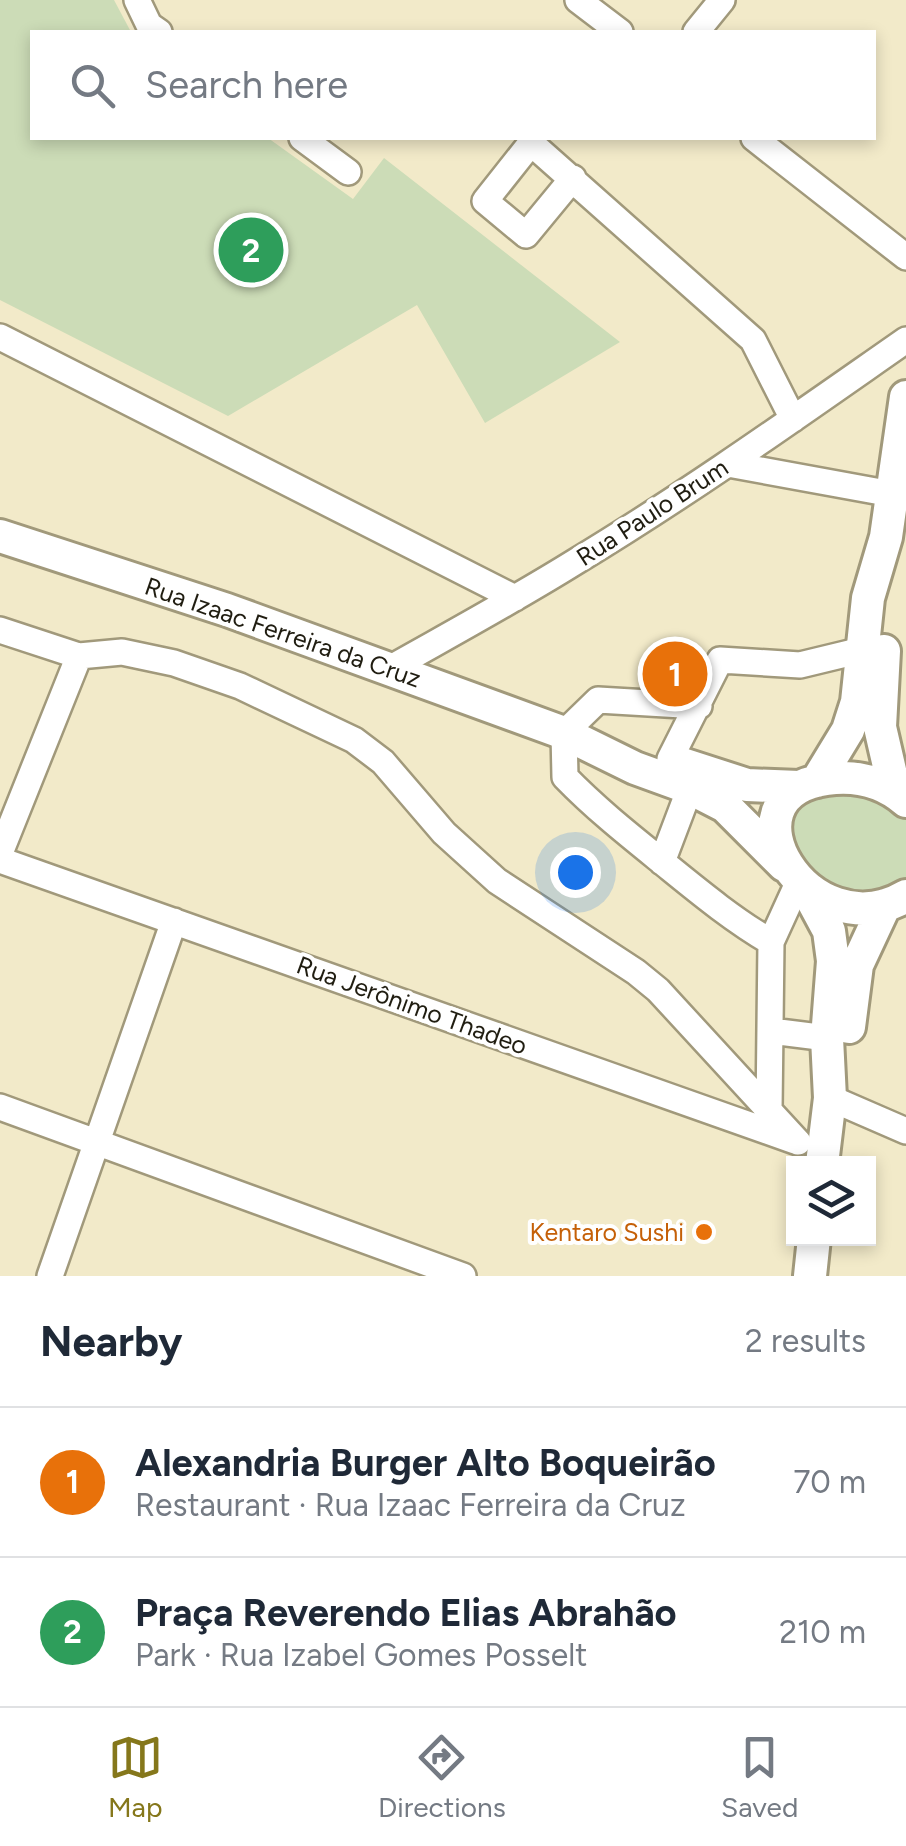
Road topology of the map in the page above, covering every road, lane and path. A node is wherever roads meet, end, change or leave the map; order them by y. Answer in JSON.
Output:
{"nodes":[{"id":1,"x":137,"y":0,"type":"edge"},
{"id":2,"x":578,"y":0,"type":"edge"},
{"id":3,"x":722,"y":0,"type":"edge"},
{"id":4,"x":157,"y":30,"type":"edge"},
{"id":5,"x":617,"y":30,"type":"edge"},
{"id":6,"x":698,"y":30,"type":"edge"},
{"id":7,"x":305,"y":140,"type":"edge"},
{"id":8,"x":757,"y":140,"type":"edge"},
{"id":9,"x":348,"y":172,"type":"dead end"},
{"id":10,"x":573,"y":178,"type":"dead end"},
{"id":11,"x":906,"y":257,"type":"edge"},
{"id":12,"x":0,"y":337,"type":"edge"},
{"id":13,"x":906,"y":340,"type":"edge"},
{"id":14,"x":906,"y":400,"type":"edge"},
{"id":15,"x":793,"y":420,"type":"junction"},
{"id":16,"x":728,"y":464,"type":"junction"},
{"id":17,"x":892,"y":494,"type":"junction"},
{"id":18,"x":0,"y":536,"type":"edge"},
{"id":19,"x":886,"y":536,"type":"junction"},
{"id":20,"x":515,"y":598,"type":"junction"},
{"id":21,"x":0,"y":630,"type":"edge"},
{"id":22,"x":862,"y":650,"type":"junction"},
{"id":23,"x":79,"y":656,"type":"junction"},
{"id":24,"x":389,"y":669,"type":"junction"},
{"id":25,"x":699,"y":706,"type":"junction"},
{"id":26,"x":564,"y":733,"type":"junction"},
{"id":27,"x":670,"y":759,"type":"junction"},
{"id":28,"x":808,"y":784,"type":"junction"},
{"id":29,"x":690,"y":788,"type":"junction"},
{"id":30,"x":900,"y":796,"type":"edge"},
{"id":31,"x":0,"y":856,"type":"edge"},
{"id":32,"x":662,"y":862,"type":"junction"},
{"id":33,"x":797,"y":879,"type":"junction"},
{"id":34,"x":898,"y":901,"type":"edge"},
{"id":35,"x":174,"y":921,"type":"junction"},
{"id":36,"x":771,"y":942,"type":"junction"},
{"id":37,"x":772,"y":1031,"type":"junction"},
{"id":38,"x":826,"y":1038,"type":"junction"},
{"id":39,"x":830,"y":1098,"type":"junction"},
{"id":40,"x":0,"y":1107,"type":"edge"},
{"id":41,"x":769,"y":1111,"type":"junction"},
{"id":42,"x":906,"y":1131,"type":"edge"},
{"id":43,"x":97,"y":1142,"type":"junction"},
{"id":44,"x":814,"y":1152,"type":"edge"},
{"id":45,"x":813,"y":1246,"type":"edge"},
{"id":46,"x":50,"y":1276,"type":"edge"},
{"id":47,"x":463,"y":1276,"type":"edge"},
{"id":48,"x":810,"y":1276,"type":"edge"}],
"edges":[{"from":1,"to":4,"type":"street"},
{"from":2,"to":5,"type":"street"},
{"from":3,"to":6,"type":"street"},
{"from":7,"to":9,"type":"street"},
{"from":8,"to":11,"type":"street"},
{"from":10,"to":15,"type":"street"},
{"from":12,"to":20,"type":"street"},
{"from":13,"to":15,"type":"street","name":"Rua Paulo Brum"},
{"from":14,"to":17,"type":"main road"},
{"from":15,"to":16,"type":"street","name":"Rua Paulo Brum"},
{"from":16,"to":17,"type":"street"},
{"from":16,"to":20,"type":"street","name":"Rua Paulo Brum"},
{"from":17,"to":19,"type":"main road"},
{"from":18,"to":24,"type":"main road","name":"Rua Izaac Ferreira da Cruz"},
{"from":19,"to":22,"type":"main road"},
{"from":19,"to":30,"type":"main road"},
{"from":20,"to":24,"type":"street","name":"Rua Paulo Brum"},
{"from":21,"to":23,"type":"street"},
{"from":22,"to":25,"type":"street"},
{"from":22,"to":28,"type":"main road"},
{"from":23,"to":31,"type":"street"},
{"from":23,"to":41,"type":"street"},
{"from":24,"to":26,"type":"main road","name":"Rua Izaac Ferreira da Cruz"},
{"from":25,"to":26,"type":"street"},
{"from":25,"to":27,"type":"street"},
{"from":26,"to":27,"type":"main road","name":"Rua Izaac Ferreira da Cruz"},
{"from":26,"to":29,"type":"main road","name":"Rua Izaac Ferreira da Cruz"},
{"from":26,"to":32,"type":"street"},
{"from":27,"to":28,"type":"main road","name":"Rua Izaac Ferreira da Cruz"},
{"from":28,"to":30,"type":"main road","name":"Rua Izaac Ferreira da Cruz"},
{"from":28,"to":33,"type":"main road"},
{"from":29,"to":32,"type":"street"},
{"from":29,"to":33,"type":"main road","name":"Rua Izaac Ferreira da Cruz"},
{"from":31,"to":35,"type":"street","name":"Rua Jerônimo Thadeo"},
{"from":32,"to":36,"type":"street"},
{"from":33,"to":34,"type":"main road"},
{"from":33,"to":36,"type":"street"},
{"from":33,"to":38,"type":"main road"},
{"from":34,"to":39,"type":"main road"},
{"from":35,"to":43,"type":"street"},
{"from":35,"to":44,"type":"street","name":"Rua Jerônimo Thadeo"},
{"from":36,"to":37,"type":"street"},
{"from":37,"to":38,"type":"street"},
{"from":37,"to":41,"type":"street"},
{"from":38,"to":39,"type":"main road"},
{"from":39,"to":42,"type":"street"},
{"from":39,"to":44,"type":"main road"},
{"from":40,"to":43,"type":"street"},
{"from":41,"to":44,"type":"street"},
{"from":43,"to":46,"type":"street"},
{"from":43,"to":47,"type":"street"},
{"from":45,"to":48,"type":"main road"}]}
